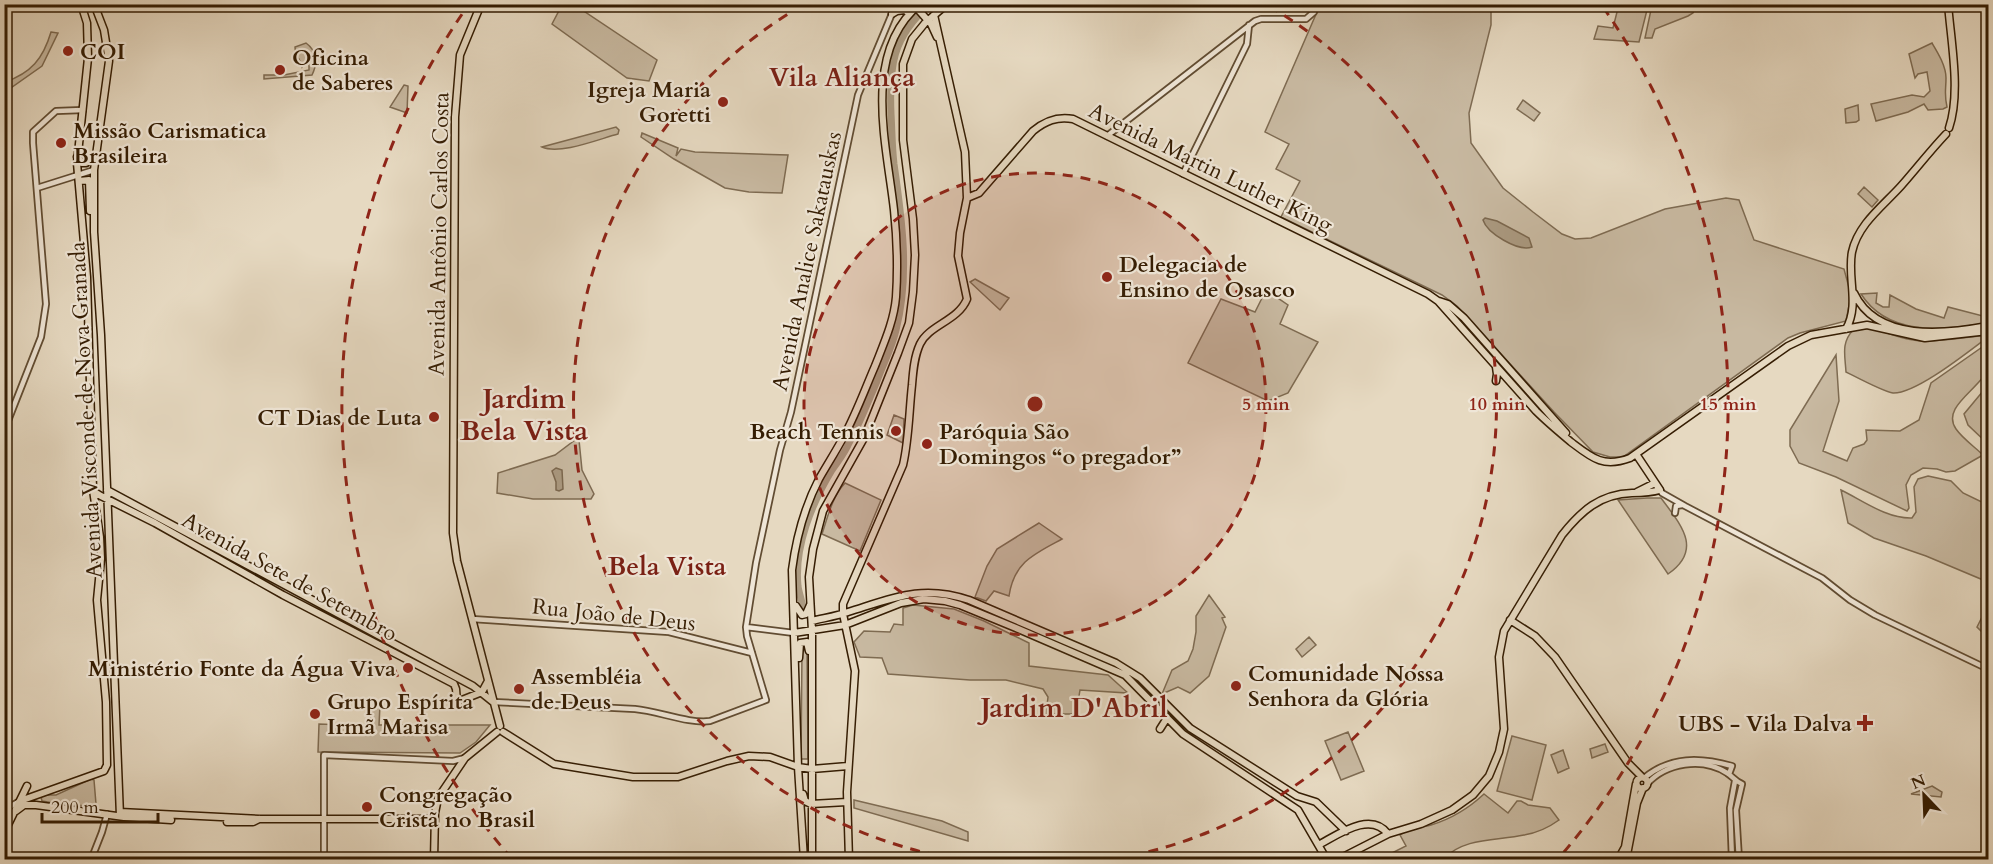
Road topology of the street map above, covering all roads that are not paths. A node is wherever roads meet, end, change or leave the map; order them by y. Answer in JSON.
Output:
{"nodes":[{"id":1,"x":81,"y":4,"type":"edge"},
{"id":2,"x":94,"y":4,"type":"edge"},
{"id":3,"x":481,"y":4,"type":"edge"},
{"id":4,"x":896,"y":4,"type":"edge"},
{"id":5,"x":947,"y":4,"type":"edge"},
{"id":6,"x":1316,"y":4,"type":"edge"},
{"id":7,"x":1948,"y":4,"type":"edge"},
{"id":8,"x":917,"y":6,"type":"edge"},
{"id":9,"x":909,"y":13,"type":"junction"},
{"id":10,"x":892,"y":14,"type":"junction"},
{"id":11,"x":934,"y":15,"type":"junction"},
{"id":12,"x":925,"y":18,"type":"junction"},
{"id":13,"x":1249,"y":25,"type":"junction"},
{"id":14,"x":940,"y":42,"type":"junction"},
{"id":15,"x":83,"y":110,"type":"junction"},
{"id":16,"x":1107,"y":136,"type":"junction"},
{"id":17,"x":77,"y":158,"type":"junction"},
{"id":18,"x":95,"y":158,"type":"junction"},
{"id":19,"x":94,"y":170,"type":"junction"},
{"id":20,"x":1183,"y":174,"type":"junction"},
{"id":21,"x":79,"y":178,"type":"junction"},
{"id":22,"x":967,"y":186,"type":"junction"},
{"id":23,"x":985,"y":186,"type":"junction"},
{"id":24,"x":37,"y":188,"type":"junction"},
{"id":25,"x":967,"y":198,"type":"junction"},
{"id":26,"x":94,"y":232,"type":"junction"},
{"id":27,"x":1853,"y":292,"type":"junction"},
{"id":28,"x":1438,"y":301,"type":"junction"},
{"id":29,"x":1860,"y":305,"type":"junction"},
{"id":30,"x":1852,"y":306,"type":"junction"},
{"id":31,"x":1461,"y":315,"type":"junction"},
{"id":32,"x":1870,"y":315,"type":"junction"},
{"id":33,"x":1851,"y":320,"type":"junction"},
{"id":34,"x":1457,"y":322,"type":"junction"},
{"id":35,"x":1867,"y":325,"type":"junction"},
{"id":36,"x":1856,"y":326,"type":"junction"},
{"id":37,"x":1989,"y":326,"type":"edge"},
{"id":38,"x":1846,"y":329,"type":"junction"},
{"id":39,"x":1989,"y":331,"type":"edge"},
{"id":40,"x":1494,"y":363,"type":"junction"},
{"id":41,"x":1509,"y":373,"type":"junction"},
{"id":42,"x":1496,"y":381,"type":"dead end"},
{"id":43,"x":4,"y":431,"type":"edge"},
{"id":44,"x":1576,"y":445,"type":"junction"},
{"id":45,"x":1636,"y":454,"type":"junction"},
{"id":46,"x":1655,"y":483,"type":"junction"},
{"id":47,"x":93,"y":487,"type":"junction"},
{"id":48,"x":107,"y":487,"type":"junction"},
{"id":49,"x":1661,"y":492,"type":"junction"},
{"id":50,"x":1633,"y":493,"type":"junction"},
{"id":51,"x":108,"y":499,"type":"junction"},
{"id":52,"x":95,"y":506,"type":"junction"},
{"id":53,"x":1685,"y":506,"type":"junction"},
{"id":54,"x":109,"y":510,"type":"junction"},
{"id":55,"x":1675,"y":513,"type":"dead end"},
{"id":56,"x":794,"y":600,"type":"junction"},
{"id":57,"x":810,"y":600,"type":"junction"},
{"id":58,"x":1850,"y":600,"type":"junction"},
{"id":59,"x":1843,"y":603,"type":"dead end"},
{"id":60,"x":853,"y":611,"type":"junction"},
{"id":61,"x":843,"y":614,"type":"junction"},
{"id":62,"x":472,"y":619,"type":"junction"},
{"id":63,"x":858,"y":619,"type":"junction"},
{"id":64,"x":1509,"y":620,"type":"junction"},
{"id":65,"x":812,"y":621,"type":"junction"},
{"id":66,"x":845,"y":625,"type":"junction"},
{"id":67,"x":746,"y":627,"type":"junction"},
{"id":68,"x":811,"y":631,"type":"junction"},
{"id":69,"x":797,"y":633,"type":"junction"},
{"id":70,"x":747,"y":636,"type":"junction"},
{"id":71,"x":735,"y":648,"type":"junction"},
{"id":72,"x":752,"y":653,"type":"junction"},
{"id":73,"x":406,"y":655,"type":"junction"},
{"id":74,"x":1989,"y":669,"type":"edge"},
{"id":75,"x":795,"y":675,"type":"junction"},
{"id":76,"x":488,"y":681,"type":"junction"},
{"id":77,"x":812,"y":681,"type":"junction"},
{"id":78,"x":482,"y":692,"type":"junction"},
{"id":79,"x":493,"y":702,"type":"junction"},
{"id":80,"x":1179,"y":717,"type":"junction"},
{"id":81,"x":1168,"y":719,"type":"junction"},
{"id":82,"x":1161,"y":729,"type":"dead end"},
{"id":83,"x":500,"y":730,"type":"junction"},
{"id":84,"x":465,"y":758,"type":"junction"},
{"id":85,"x":453,"y":761,"type":"junction"},
{"id":86,"x":460,"y":766,"type":"junction"},
{"id":87,"x":848,"y":766,"type":"junction"},
{"id":88,"x":1721,"y":766,"type":"junction"},
{"id":89,"x":798,"y":767,"type":"junction"},
{"id":90,"x":812,"y":769,"type":"junction"},
{"id":91,"x":1729,"y":774,"type":"junction"},
{"id":92,"x":799,"y":780,"type":"junction"},
{"id":93,"x":1735,"y":781,"type":"junction"},
{"id":94,"x":1642,"y":782,"type":"junction"},
{"id":95,"x":27,"y":786,"type":"dead end"},
{"id":96,"x":39,"y":793,"type":"junction"},
{"id":97,"x":1305,"y":798,"type":"junction"},
{"id":98,"x":20,"y":801,"type":"junction"},
{"id":99,"x":847,"y":802,"type":"junction"},
{"id":100,"x":811,"y":804,"type":"junction"},
{"id":101,"x":50,"y":807,"type":"junction"},
{"id":102,"x":4,"y":810,"type":"edge"},
{"id":103,"x":1298,"y":810,"type":"junction"},
{"id":104,"x":16,"y":811,"type":"junction"},
{"id":105,"x":107,"y":814,"type":"junction"},
{"id":106,"x":120,"y":814,"type":"junction"},
{"id":107,"x":435,"y":819,"type":"junction"},
{"id":108,"x":324,"y":820,"type":"junction"},
{"id":109,"x":1346,"y":831,"type":"junction"},
{"id":110,"x":4,"y":833,"type":"edge"},
{"id":111,"x":1389,"y":834,"type":"junction"},
{"id":112,"x":1320,"y":844,"type":"junction"},
{"id":113,"x":91,"y":860,"type":"edge"},
{"id":114,"x":324,"y":860,"type":"edge"},
{"id":115,"x":434,"y":860,"type":"edge"},
{"id":116,"x":804,"y":860,"type":"edge"},
{"id":117,"x":812,"y":860,"type":"edge"},
{"id":118,"x":849,"y":860,"type":"edge"},
{"id":119,"x":1327,"y":860,"type":"edge"},
{"id":120,"x":1337,"y":860,"type":"edge"},
{"id":121,"x":1618,"y":860,"type":"edge"},
{"id":122,"x":1626,"y":860,"type":"edge"},
{"id":123,"x":1732,"y":860,"type":"edge"},
{"id":124,"x":1739,"y":860,"type":"edge"}],
"edges":[{"from":1,"to":15,"type":"main road"},
{"from":2,"to":18,"type":"main road","name":"Avenida Visconde de Nova Granada"},
{"from":3,"to":62,"type":"main road","name":"Avenida Antônio Carlos Costa"},
{"from":4,"to":10,"type":"street","name":"Avenida Analice Sakatauskas"},
{"from":5,"to":11,"type":"main road"},
{"from":6,"to":13,"type":"street"},
{"from":7,"to":27,"type":"main road"},
{"from":8,"to":9,"type":"main road"},
{"from":8,"to":12,"type":"main road"},
{"from":9,"to":10,"type":"main road"},
{"from":9,"to":56,"type":"main road"},
{"from":10,"to":67,"type":"street","name":"Avenida Analice Sakatauskas"},
{"from":11,"to":12,"type":"main road"},
{"from":11,"to":14,"type":"main road"},
{"from":12,"to":14,"type":"main road"},
{"from":12,"to":57,"type":"main road"},
{"from":13,"to":16,"type":"street"},
{"from":13,"to":20,"type":"street"},
{"from":14,"to":22,"type":"main road"},
{"from":15,"to":17,"type":"main road"},
{"from":15,"to":24,"type":"street"},
{"from":16,"to":20,"type":"main road","name":"Avenida Martin Luther King"},
{"from":16,"to":23,"type":"main road","name":"Avenida Martin Luther King"},
{"from":17,"to":18,"type":"main road"},
{"from":17,"to":21,"type":"main road"},
{"from":18,"to":19,"type":"main road","name":"Avenida Visconde de Nova Granada"},
{"from":19,"to":21,"type":"street"},
{"from":19,"to":26,"type":"main road","name":"Avenida Visconde de Nova Granada"},
{"from":20,"to":28,"type":"main road","name":"Avenida Martin Luther King"},
{"from":21,"to":24,"type":"street"},
{"from":21,"to":26,"type":"main road"},
{"from":21,"to":47,"type":"main road"},
{"from":22,"to":23,"type":"main road"},
{"from":22,"to":25,"type":"main road"},
{"from":23,"to":25,"type":"main road","name":"Avenida Martin Luther King"},
{"from":24,"to":43,"type":"street"},
{"from":25,"to":61,"type":"main road"},
{"from":26,"to":48,"type":"main road","name":"Avenida Visconde de Nova Granada"},
{"from":27,"to":29,"type":"main road"},
{"from":27,"to":30,"type":"main road"},
{"from":28,"to":31,"type":"main road","name":"Avenida Martin Luther King"},
{"from":28,"to":34,"type":"main road","name":"Avenida Martin Luther King"},
{"from":29,"to":30,"type":"main road"},
{"from":29,"to":32,"type":"main road"},
{"from":30,"to":33,"type":"main road"},
{"from":31,"to":34,"type":"main road"},
{"from":31,"to":41,"type":"main road","name":"Avenida Martin Luther King"},
{"from":32,"to":35,"type":"main road"},
{"from":32,"to":37,"type":"main road"},
{"from":33,"to":36,"type":"main road"},
{"from":33,"to":38,"type":"main road"},
{"from":34,"to":40,"type":"main road","name":"Avenida Martin Luther King"},
{"from":35,"to":36,"type":"main road","name":"Avenida Martin Luther King"},
{"from":35,"to":39,"type":"main road","name":"Avenida Martin Luther King"},
{"from":36,"to":38,"type":"main road","name":"Avenida Martin Luther King"},
{"from":38,"to":45,"type":"main road","name":"Avenida Martin Luther King"},
{"from":40,"to":41,"type":"main road","name":"Avenida Martin Luther King"},
{"from":40,"to":42,"type":"main road"},
{"from":41,"to":44,"type":"main road","name":"Avenida Martin Luther King"},
{"from":41,"to":44,"type":"main road","name":"Avenida Martin Luther King"},
{"from":44,"to":45,"type":"main road","name":"Avenida Martin Luther King"},
{"from":45,"to":46,"type":"main road"},
{"from":46,"to":49,"type":"main road"},
{"from":46,"to":50,"type":"main road"},
{"from":47,"to":48,"type":"main road"},
{"from":47,"to":51,"type":"main road","name":"Avenida Sete de Setembro"},
{"from":47,"to":52,"type":"main road"},
{"from":48,"to":51,"type":"main road","name":"Avenida Visconde de Nova Granada"},
{"from":48,"to":73,"type":"main road","name":"Avenida Sete de Setembro"},
{"from":49,"to":50,"type":"main road"},
{"from":49,"to":53,"type":"street"},
{"from":50,"to":64,"type":"main road"},
{"from":51,"to":54,"type":"main road","name":"Avenida Visconde de Nova Granada"},
{"from":51,"to":73,"type":"main road","name":"Avenida Sete de Setembro"},
{"from":52,"to":54,"type":"main road"},
{"from":52,"to":96,"type":"main road"},
{"from":53,"to":55,"type":"street"},
{"from":53,"to":58,"type":"street"},
{"from":54,"to":106,"type":"main road","name":"Avenida Visconde de Nova Granada"},
{"from":56,"to":57,"type":"main road"},
{"from":56,"to":69,"type":"main road"},
{"from":57,"to":65,"type":"main road"},
{"from":58,"to":59,"type":"street"},
{"from":58,"to":74,"type":"street"},
{"from":60,"to":61,"type":"main road"},
{"from":60,"to":63,"type":"main road"},
{"from":60,"to":80,"type":"main road"},
{"from":61,"to":65,"type":"main road"},
{"from":61,"to":66,"type":"main road"},
{"from":62,"to":71,"type":"street","name":"Rua João de Deus"},
{"from":62,"to":76,"type":"main road","name":"Avenida Antônio Carlos Costa"},
{"from":63,"to":66,"type":"main road"},
{"from":63,"to":81,"type":"main road"},
{"from":64,"to":94,"type":"main road"},
{"from":64,"to":111,"type":"main road"},
{"from":65,"to":68,"type":"main road"},
{"from":66,"to":68,"type":"main road"},
{"from":66,"to":87,"type":"main road"},
{"from":67,"to":69,"type":"street"},
{"from":67,"to":70,"type":"street","name":"Avenida Analice Sakatauskas"},
{"from":68,"to":69,"type":"main road"},
{"from":68,"to":77,"type":"main road"},
{"from":69,"to":75,"type":"main road"},
{"from":70,"to":71,"type":"street"},
{"from":70,"to":72,"type":"street","name":"Avenida Analice Sakatauskas"},
{"from":71,"to":72,"type":"street","name":"Rua João de Deus"},
{"from":72,"to":79,"type":"street","name":"Avenida Analice Sakatauskas"},
{"from":73,"to":78,"type":"main road","name":"Avenida Sete de Setembro"},
{"from":73,"to":78,"type":"main road","name":"Avenida Sete de Setembro"},
{"from":75,"to":77,"type":"main road"},
{"from":75,"to":89,"type":"main road"},
{"from":76,"to":78,"type":"main road"},
{"from":76,"to":79,"type":"main road","name":"Avenida Antônio Carlos Costa"},
{"from":77,"to":90,"type":"main road"},
{"from":78,"to":79,"type":"main road","name":"Avenida Sete de Setembro"},
{"from":79,"to":83,"type":"main road","name":"Avenida Antônio Carlos Costa"},
{"from":80,"to":81,"type":"main road"},
{"from":80,"to":97,"type":"main road"},
{"from":81,"to":82,"type":"main road"},
{"from":81,"to":103,"type":"main road"},
{"from":83,"to":84,"type":"main road"},
{"from":83,"to":89,"type":"main road"},
{"from":84,"to":85,"type":"street"},
{"from":84,"to":86,"type":"main road"},
{"from":85,"to":86,"type":"street"},
{"from":85,"to":108,"type":"street"},
{"from":86,"to":107,"type":"main road"},
{"from":87,"to":90,"type":"main road"},
{"from":87,"to":99,"type":"main road"},
{"from":88,"to":91,"type":"street"},
{"from":88,"to":91,"type":"street"},
{"from":88,"to":94,"type":"street"},
{"from":89,"to":90,"type":"main road"},
{"from":89,"to":92,"type":"main road"},
{"from":90,"to":100,"type":"main road"},
{"from":91,"to":93,"type":"street"},
{"from":92,"to":100,"type":"main road"},
{"from":92,"to":116,"type":"main road"},
{"from":93,"to":123,"type":"street"},
{"from":93,"to":124,"type":"street"},
{"from":94,"to":121,"type":"main road"},
{"from":94,"to":122,"type":"main road"},
{"from":95,"to":98,"type":"main road"},
{"from":96,"to":98,"type":"main road"},
{"from":96,"to":101,"type":"main road"},
{"from":97,"to":103,"type":"main road"},
{"from":97,"to":109,"type":"main road"},
{"from":98,"to":102,"type":"street"},
{"from":98,"to":104,"type":"main road"},
{"from":99,"to":100,"type":"main road"},
{"from":99,"to":118,"type":"main road"},
{"from":100,"to":117,"type":"main road"},
{"from":101,"to":104,"type":"main road"},
{"from":101,"to":105,"type":"main road"},
{"from":103,"to":112,"type":"main road"},
{"from":104,"to":110,"type":"main road"},
{"from":105,"to":106,"type":"main road"},
{"from":105,"to":113,"type":"street"},
{"from":106,"to":108,"type":"main road"},
{"from":107,"to":108,"type":"main road"},
{"from":107,"to":115,"type":"main road"},
{"from":108,"to":114,"type":"street"},
{"from":109,"to":111,"type":"main road"},
{"from":109,"to":112,"type":"main road"},
{"from":111,"to":120,"type":"main road"},
{"from":112,"to":119,"type":"main road"}]}
